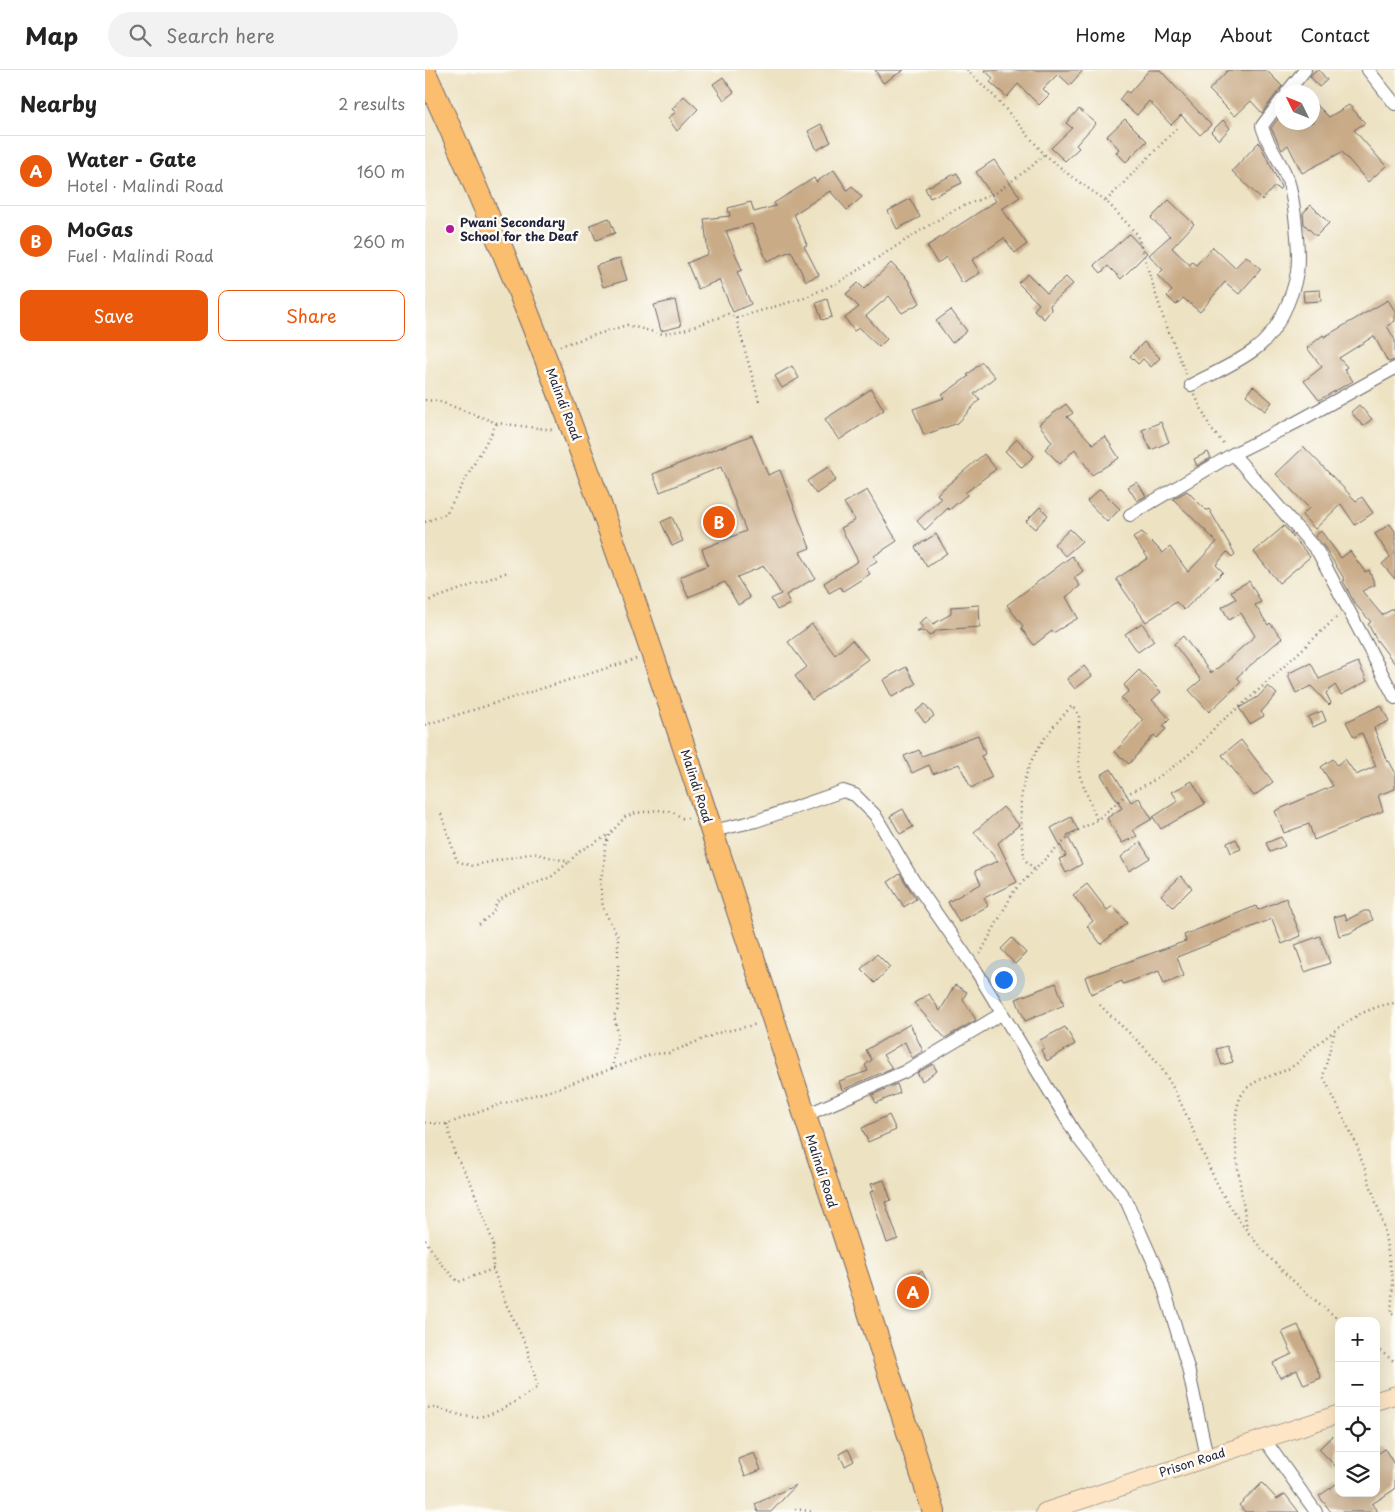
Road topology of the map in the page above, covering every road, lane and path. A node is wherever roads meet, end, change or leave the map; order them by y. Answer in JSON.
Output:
{"nodes":[{"id":1,"x":967,"y":70,"type":"edge"},
{"id":2,"x":1305,"y":70,"type":"edge"},
{"id":3,"x":1368,"y":70,"type":"edge"},
{"id":4,"x":425,"y":73,"type":"edge"},
{"id":5,"x":1293,"y":85,"type":"edge"},
{"id":6,"x":1395,"y":104,"type":"edge"},
{"id":7,"x":1275,"y":109,"type":"edge"},
{"id":8,"x":1177,"y":128,"type":"dead end"},
{"id":9,"x":1044,"y":154,"type":"junction"},
{"id":10,"x":1106,"y":201,"type":"junction"},
{"id":11,"x":735,"y":318,"type":"junction"},
{"id":12,"x":543,"y":351,"type":"junction"},
{"id":13,"x":1395,"y":368,"type":"edge"},
{"id":14,"x":1191,"y":385,"type":"junction"},
{"id":15,"x":425,"y":400,"type":"edge"},
{"id":16,"x":759,"y":401,"type":"dead end"},
{"id":17,"x":497,"y":423,"type":"junction"},
{"id":18,"x":576,"y":433,"type":"junction"},
{"id":19,"x":1233,"y":454,"type":"junction"},
{"id":20,"x":1130,"y":515,"type":"dead end"},
{"id":21,"x":425,"y":522,"type":"edge"},
{"id":22,"x":508,"y":572,"type":"dead end"},
{"id":23,"x":425,"y":602,"type":"edge"},
{"id":24,"x":1347,"y":608,"type":"junction"},
{"id":25,"x":652,"y":654,"type":"junction"},
{"id":26,"x":1395,"y":698,"type":"edge"},
{"id":27,"x":425,"y":725,"type":"edge"},
{"id":28,"x":441,"y":814,"type":"dead end"},
{"id":29,"x":1097,"y":820,"type":"junction"},
{"id":30,"x":709,"y":822,"type":"junction"},
{"id":31,"x":609,"y":835,"type":"junction"},
{"id":32,"x":569,"y":862,"type":"junction"},
{"id":33,"x":1034,"y":869,"type":"junction"},
{"id":34,"x":479,"y":924,"type":"dead end"},
{"id":35,"x":977,"y":972,"type":"junction"},
{"id":36,"x":1395,"y":1003,"type":"edge"},
{"id":37,"x":1100,"y":1006,"type":"dead end"},
{"id":38,"x":1001,"y":1014,"type":"junction"},
{"id":39,"x":774,"y":1020,"type":"junction"},
{"id":40,"x":1335,"y":1033,"type":"junction"},
{"id":41,"x":612,"y":1069,"type":"junction"},
{"id":42,"x":804,"y":1116,"type":"junction"},
{"id":43,"x":425,"y":1123,"type":"edge"},
{"id":44,"x":447,"y":1124,"type":"junction"},
{"id":45,"x":1247,"y":1230,"type":"junction"},
{"id":46,"x":425,"y":1240,"type":"edge"},
{"id":47,"x":493,"y":1269,"type":"junction"},
{"id":48,"x":1395,"y":1316,"type":"edge"},
{"id":49,"x":1336,"y":1317,"type":"edge"},
{"id":50,"x":1380,"y":1351,"type":"edge"},
{"id":51,"x":1395,"y":1362,"type":"edge"},
{"id":52,"x":1395,"y":1395,"type":"edge"},
{"id":53,"x":1380,"y":1400,"type":"edge"},
{"id":54,"x":425,"y":1408,"type":"edge"},
{"id":55,"x":1335,"y":1415,"type":"edge"},
{"id":56,"x":1263,"y":1439,"type":"junction"},
{"id":57,"x":1207,"y":1457,"type":"junction"},
{"id":58,"x":795,"y":1509,"type":"dead end"},
{"id":59,"x":814,"y":1512,"type":"edge"},
{"id":60,"x":934,"y":1512,"type":"edge"},
{"id":61,"x":1045,"y":1512,"type":"edge"},
{"id":62,"x":1316,"y":1512,"type":"edge"}],
"edges":[{"from":1,"to":9,"type":"path"},
{"from":2,"to":5,"type":"street"},
{"from":3,"to":6,"type":"street"},
{"from":4,"to":12,"type":"highway","name":"Malindi Road"},
{"from":7,"to":14,"type":"street"},
{"from":8,"to":10,"type":"path"},
{"from":9,"to":10,"type":"path"},
{"from":9,"to":11,"type":"path"},
{"from":10,"to":14,"type":"path"},
{"from":11,"to":12,"type":"path"},
{"from":11,"to":16,"type":"path"},
{"from":12,"to":18,"type":"highway","name":"Malindi Road"},
{"from":13,"to":19,"type":"street"},
{"from":14,"to":19,"type":"path"},
{"from":15,"to":17,"type":"path"},
{"from":17,"to":18,"type":"path"},
{"from":17,"to":21,"type":"path"},
{"from":18,"to":25,"type":"highway","name":"Malindi Road"},
{"from":19,"to":20,"type":"street"},
{"from":19,"to":24,"type":"street"},
{"from":22,"to":23,"type":"path"},
{"from":24,"to":26,"type":"street"},
{"from":24,"to":29,"type":"path"},
{"from":25,"to":27,"type":"path"},
{"from":25,"to":30,"type":"highway","name":"Malindi Road"},
{"from":28,"to":32,"type":"path"},
{"from":29,"to":33,"type":"path"},
{"from":29,"to":33,"type":"path"},
{"from":30,"to":31,"type":"path"},
{"from":30,"to":35,"type":"street"},
{"from":30,"to":39,"type":"highway","name":"Malindi Road"},
{"from":31,"to":32,"type":"path"},
{"from":31,"to":41,"type":"path"},
{"from":32,"to":34,"type":"path"},
{"from":33,"to":35,"type":"path"},
{"from":35,"to":38,"type":"street"},
{"from":36,"to":40,"type":"path"},
{"from":37,"to":45,"type":"path"},
{"from":38,"to":42,"type":"street"},
{"from":38,"to":57,"type":"street"},
{"from":39,"to":41,"type":"path"},
{"from":39,"to":42,"type":"highway","name":"Malindi Road"},
{"from":40,"to":45,"type":"path"},
{"from":40,"to":48,"type":"path"},
{"from":41,"to":44,"type":"path"},
{"from":42,"to":60,"type":"highway","name":"Malindi Road"},
{"from":43,"to":44,"type":"path"},
{"from":44,"to":47,"type":"path"},
{"from":45,"to":49,"type":"path"},
{"from":46,"to":47,"type":"path"},
{"from":47,"to":54,"type":"path"},
{"from":50,"to":51,"type":"path"},
{"from":52,"to":53,"type":"street"},
{"from":55,"to":56,"type":"street","name":"Prison Road"},
{"from":56,"to":57,"type":"street","name":"Prison Road"},
{"from":56,"to":62,"type":"street"},
{"from":57,"to":61,"type":"street","name":"Prison Road"},
{"from":58,"to":59,"type":"path"}]}
